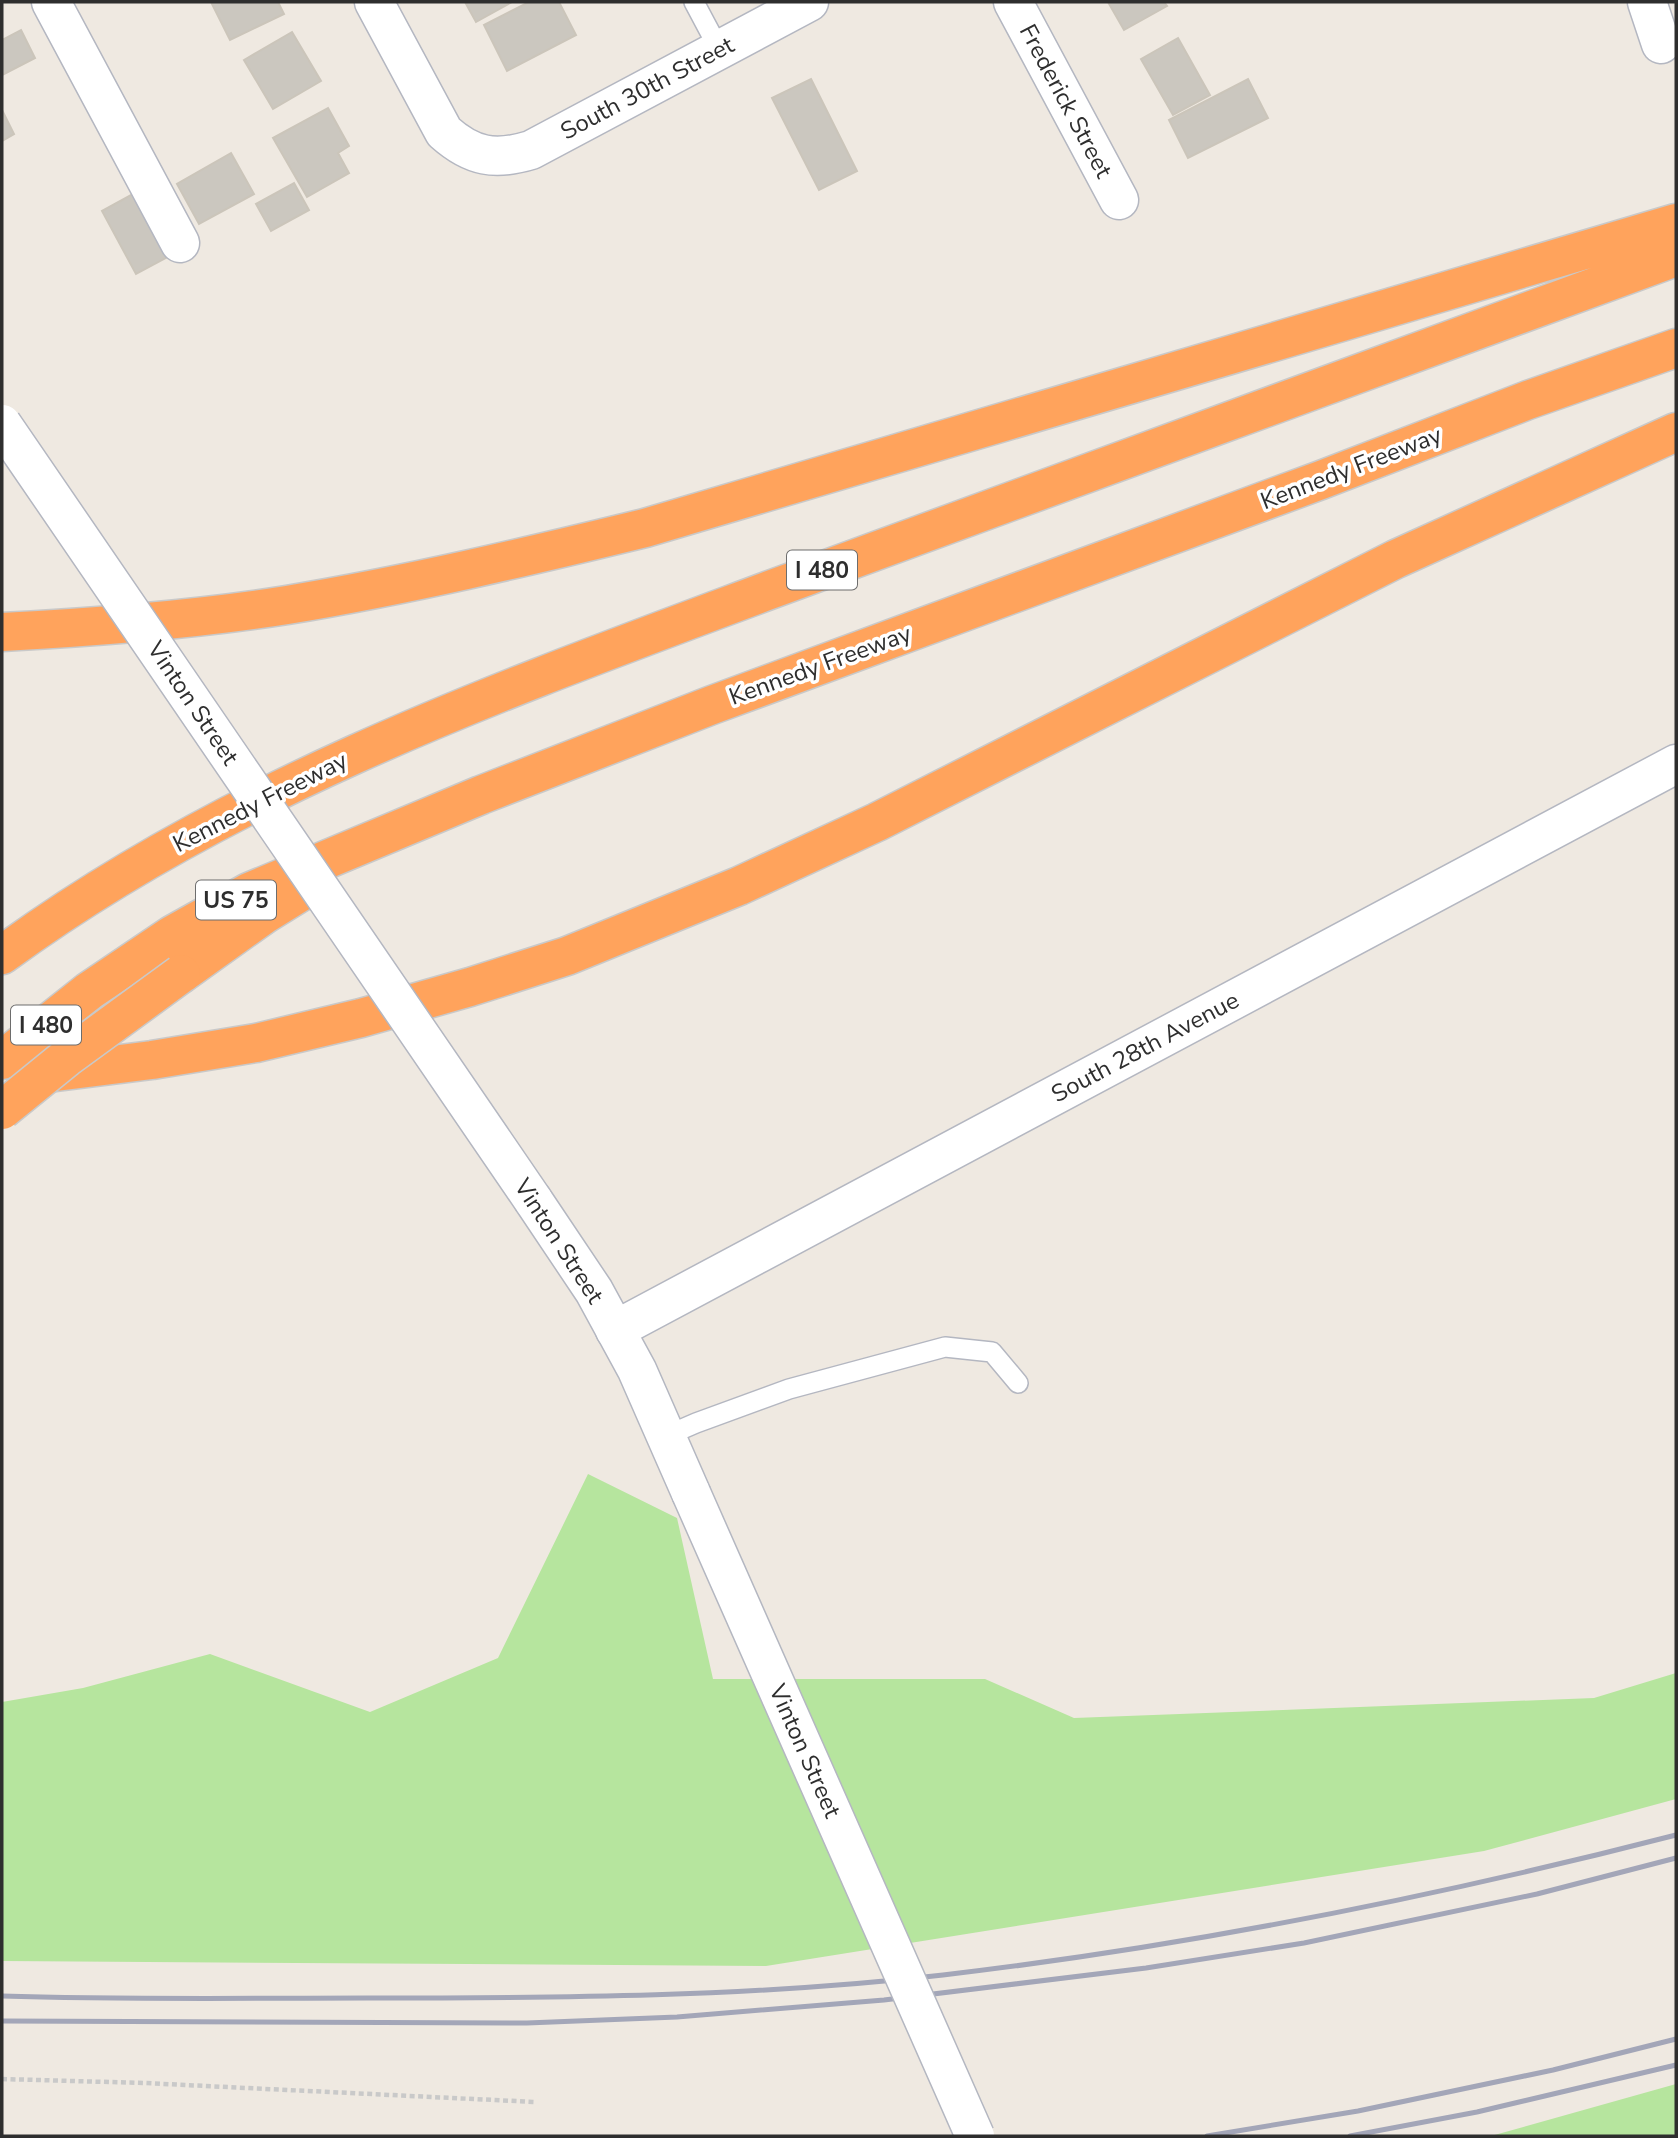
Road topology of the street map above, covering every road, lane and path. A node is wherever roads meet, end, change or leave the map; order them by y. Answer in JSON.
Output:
{"nodes":[{"id":1,"x":51,"y":2,"type":"edge"},
{"id":2,"x":374,"y":2,"type":"edge"},
{"id":3,"x":694,"y":2,"type":"edge"},
{"id":4,"x":808,"y":2,"type":"edge"},
{"id":5,"x":1013,"y":2,"type":"edge"},
{"id":6,"x":1647,"y":2,"type":"edge"},
{"id":7,"x":1661,"y":44,"type":"dead end"},
{"id":8,"x":719,"y":49,"type":"junction"},
{"id":9,"x":1119,"y":200,"type":"dead end"},
{"id":10,"x":1676,"y":223,"type":"edge"},
{"id":11,"x":180,"y":243,"type":"dead end"},
{"id":12,"x":1676,"y":257,"type":"edge"},
{"id":13,"x":1676,"y":348,"type":"edge"},
{"id":14,"x":2,"y":424,"type":"edge"},
{"id":15,"x":1676,"y":432,"type":"edge"},
{"id":16,"x":2,"y":632,"type":"edge"},
{"id":17,"x":1676,"y":764,"type":"edge"},
{"id":18,"x":394,"y":832,"type":"junction"},
{"id":19,"x":2,"y":955,"type":"edge"},
{"id":20,"x":89,"y":991,"type":"joint"},
{"id":21,"x":2,"y":1060,"type":"edge"},
{"id":22,"x":2,"y":1079,"type":"edge"},
{"id":23,"x":2,"y":1110,"type":"edge"},
{"id":24,"x":615,"y":1330,"type":"junction"},
{"id":25,"x":1018,"y":1383,"type":"dead end"},
{"id":26,"x":666,"y":1436,"type":"junction"},
{"id":27,"x":2,"y":2078,"type":"edge"},
{"id":28,"x":535,"y":2102,"type":"dead end"},
{"id":29,"x":975,"y":2136,"type":"edge"}],
"edges":[{"from":1,"to":11,"type":"street"},
{"from":2,"to":8,"type":"street","name":"South 30th Street"},
{"from":3,"to":8,"type":"lane"},
{"from":4,"to":8,"type":"street","name":"South 30th Street"},
{"from":5,"to":9,"type":"street","name":"Frederick Street"},
{"from":6,"to":7,"type":"street"},
{"from":10,"to":16,"type":"highway"},
{"from":12,"to":19,"type":"highway","name":"Kennedy Freeway","number":"I 480"},
{"from":13,"to":18,"type":"highway","name":"Kennedy Freeway"},
{"from":14,"to":24,"type":"street","name":"Vinton Street","bridge":true},
{"from":15,"to":22,"type":"highway"},
{"from":17,"to":24,"type":"street","name":"South 28th Avenue"},
{"from":18,"to":20,"type":"highway","name":"Kennedy Freeway","number":"US 75"},
{"from":18,"to":23,"type":"highway","bridge":true},
{"from":20,"to":21,"type":"highway","name":"Kennedy Freeway","number":"I 480"},
{"from":24,"to":26,"type":"street","name":"Vinton Street"},
{"from":25,"to":26,"type":"lane"},
{"from":26,"to":29,"type":"street","name":"Vinton Street","bridge":true},
{"from":27,"to":28,"type":"path"}]}
